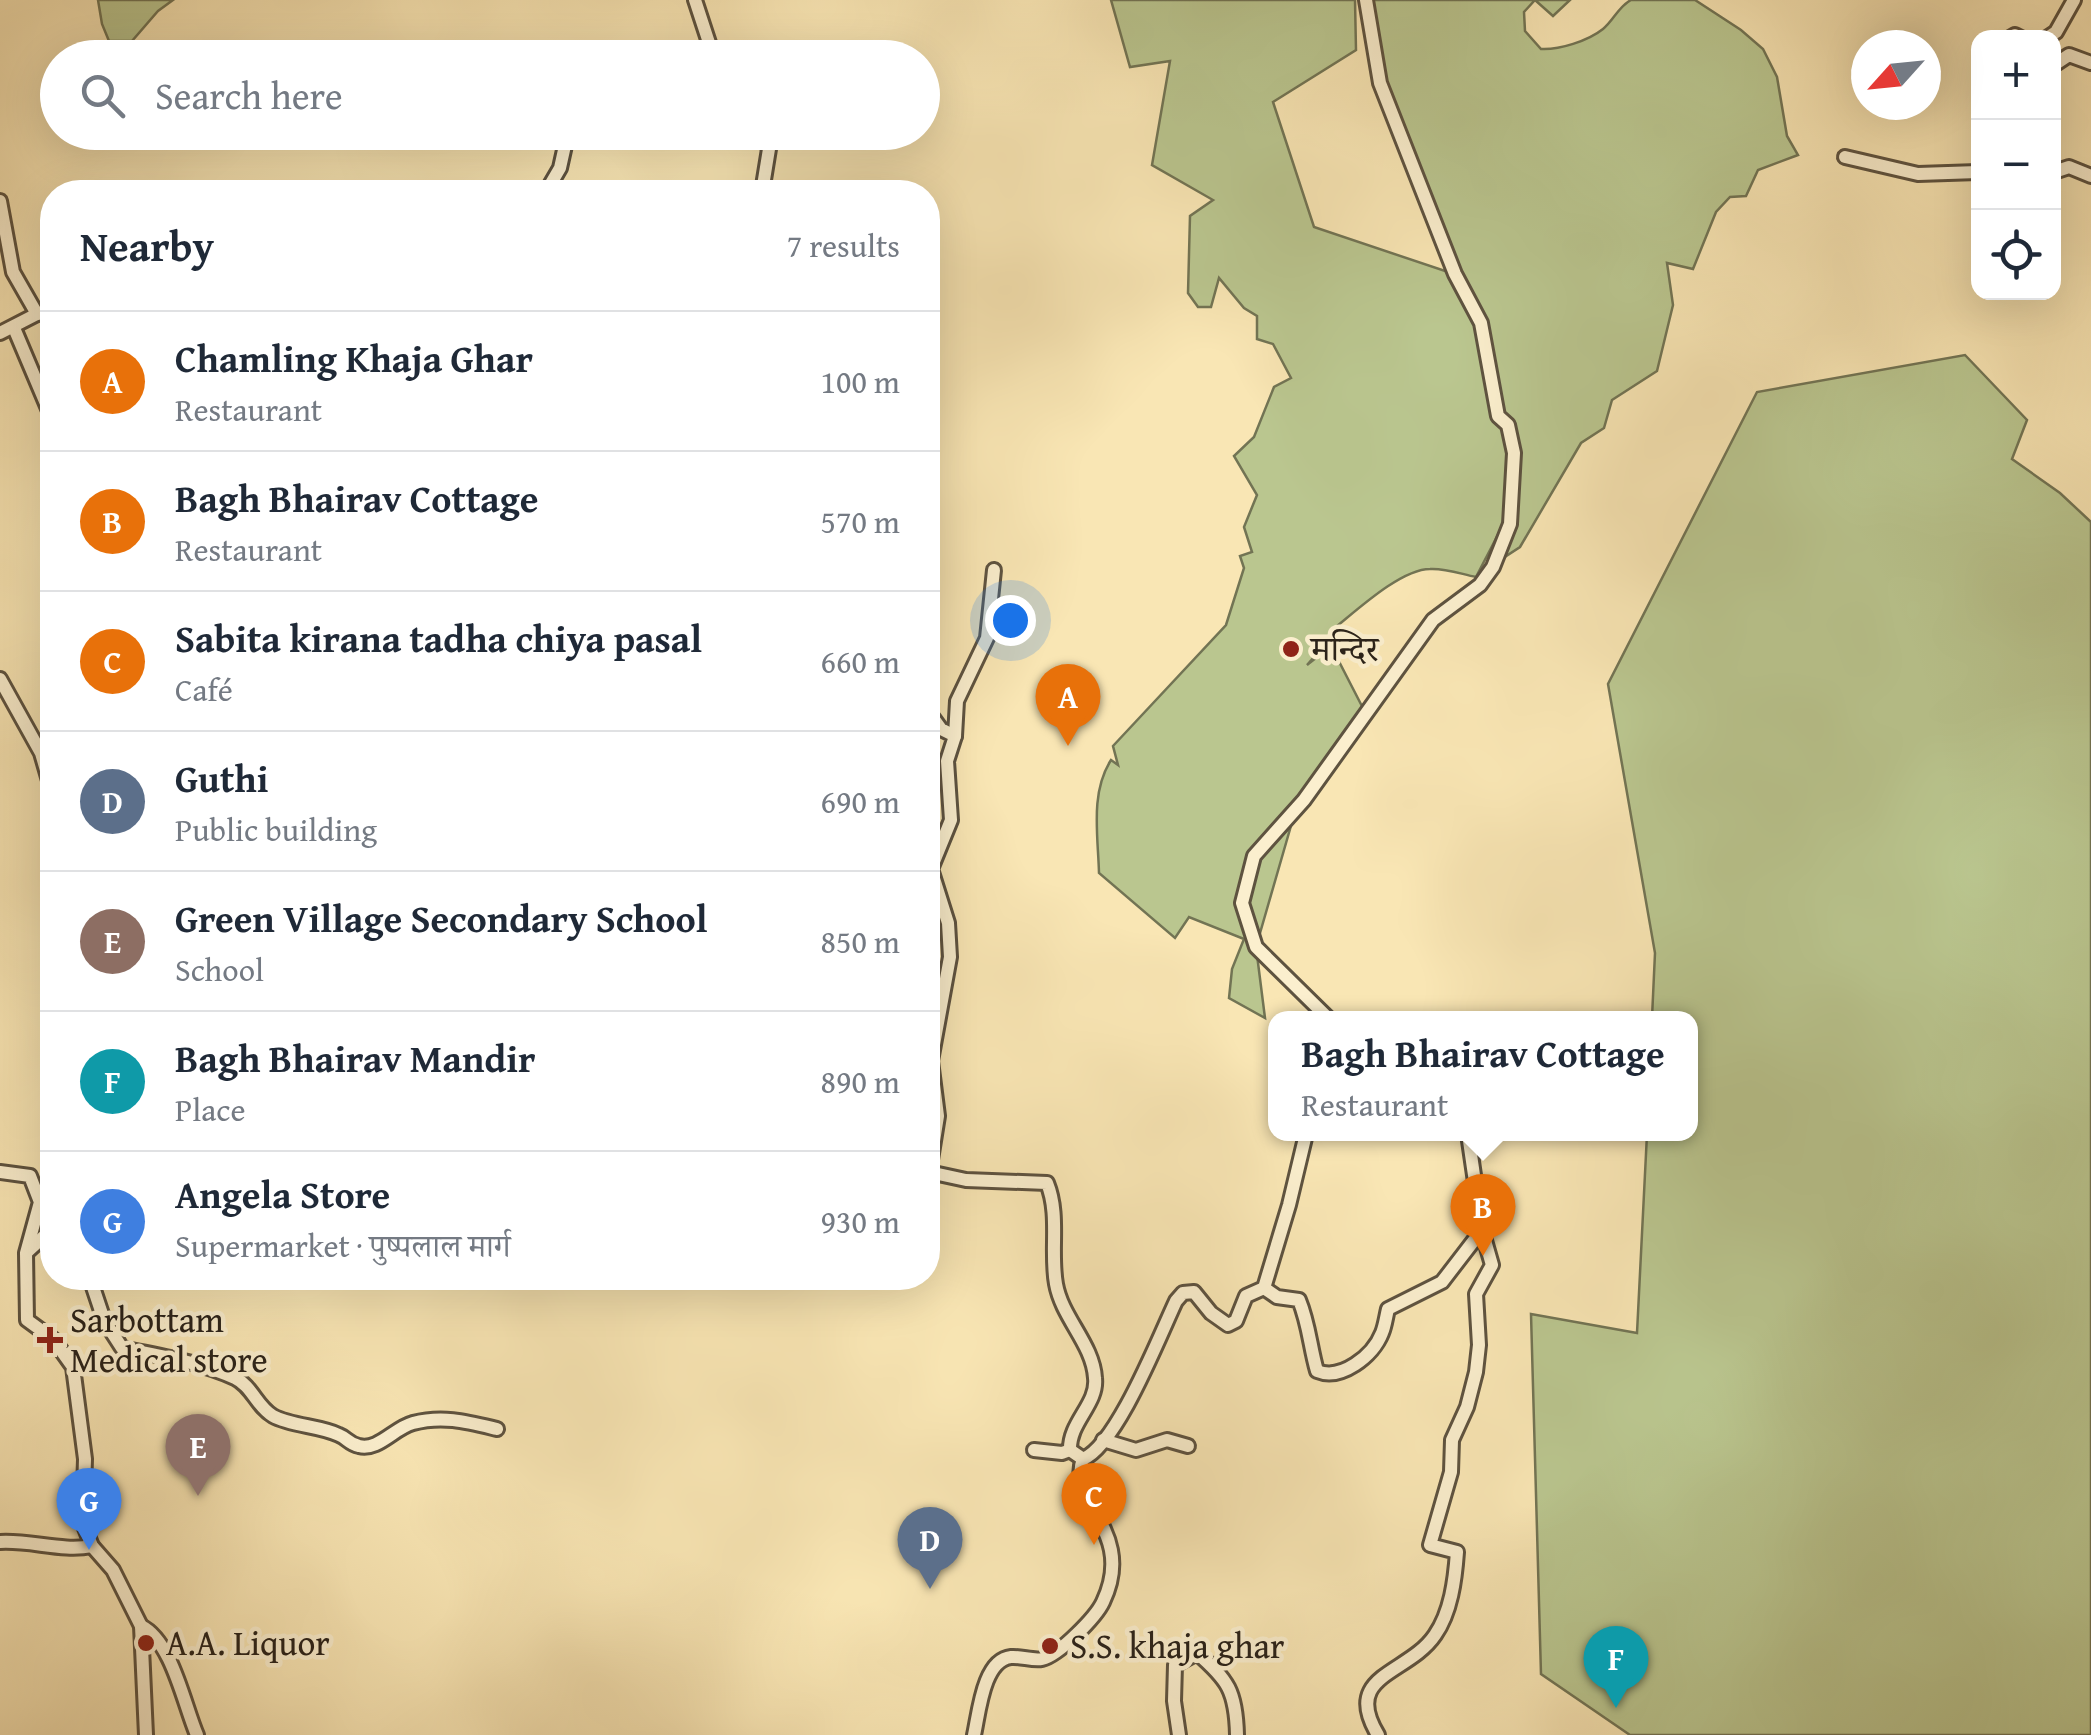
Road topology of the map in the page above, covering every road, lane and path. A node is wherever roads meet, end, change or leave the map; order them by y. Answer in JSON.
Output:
{"nodes":[{"id":1,"x":694,"y":0,"type":"edge"},
{"id":2,"x":1366,"y":0,"type":"edge"},
{"id":3,"x":2074,"y":0,"type":"edge"},
{"id":4,"x":2057,"y":30,"type":"edge"},
{"id":5,"x":708,"y":40,"type":"edge"},
{"id":6,"x":2061,"y":60,"type":"edge"},
{"id":7,"x":2091,"y":63,"type":"edge"},
{"id":8,"x":564,"y":150,"type":"edge"},
{"id":9,"x":768,"y":150,"type":"edge"},
{"id":10,"x":1845,"y":157,"type":"dead end"},
{"id":11,"x":2061,"y":170,"type":"edge"},
{"id":12,"x":1971,"y":172,"type":"edge"},
{"id":13,"x":2091,"y":176,"type":"edge"},
{"id":14,"x":553,"y":180,"type":"edge"},
{"id":15,"x":764,"y":180,"type":"edge"},
{"id":16,"x":0,"y":201,"type":"edge"},
{"id":17,"x":40,"y":313,"type":"edge"},
{"id":18,"x":37,"y":314,"type":"junction"},
{"id":19,"x":7,"y":331,"type":"edge"},
{"id":20,"x":40,"y":395,"type":"edge"},
{"id":21,"x":994,"y":570,"type":"dead end"},
{"id":22,"x":0,"y":679,"type":"edge"},
{"id":23,"x":940,"y":728,"type":"edge"},
{"id":24,"x":955,"y":736,"type":"junction"},
{"id":25,"x":40,"y":751,"type":"edge"},
{"id":26,"x":940,"y":846,"type":"edge"},
{"id":27,"x":940,"y":898,"type":"edge"},
{"id":28,"x":1321,"y":1011,"type":"edge"},
{"id":29,"x":940,"y":1012,"type":"edge"},
{"id":30,"x":1304,"y":1141,"type":"edge"},
{"id":31,"x":1469,"y":1141,"type":"edge"},
{"id":32,"x":0,"y":1172,"type":"edge"},
{"id":33,"x":940,"y":1174,"type":"edge"},
{"id":34,"x":1482,"y":1230,"type":"junction"},
{"id":35,"x":40,"y":1239,"type":"edge"},
{"id":36,"x":26,"y":1252,"type":"junction"},
{"id":37,"x":1264,"y":1288,"type":"junction"},
{"id":38,"x":94,"y":1290,"type":"edge"},
{"id":39,"x":497,"y":1429,"type":"dead end"},
{"id":40,"x":1104,"y":1440,"type":"junction"},
{"id":41,"x":1188,"y":1446,"type":"dead end"},
{"id":42,"x":1034,"y":1450,"type":"dead end"},
{"id":43,"x":1070,"y":1450,"type":"junction"},
{"id":44,"x":1083,"y":1459,"type":"junction"},
{"id":45,"x":0,"y":1542,"type":"edge"},
{"id":46,"x":92,"y":1546,"type":"junction"},
{"id":47,"x":141,"y":1626,"type":"junction"},
{"id":48,"x":146,"y":1735,"type":"edge"},
{"id":49,"x":197,"y":1735,"type":"edge"},
{"id":50,"x":974,"y":1735,"type":"edge"},
{"id":51,"x":1179,"y":1735,"type":"edge"},
{"id":52,"x":1237,"y":1735,"type":"edge"},
{"id":53,"x":1378,"y":1735,"type":"edge"}],
"edges":[{"from":1,"to":5,"type":"street"},
{"from":2,"to":28,"type":"street"},
{"from":3,"to":4,"type":"street"},
{"from":6,"to":7,"type":"street"},
{"from":8,"to":14,"type":"street"},
{"from":9,"to":15,"type":"street"},
{"from":10,"to":12,"type":"street"},
{"from":11,"to":13,"type":"street"},
{"from":16,"to":18,"type":"street"},
{"from":17,"to":18,"type":"street"},
{"from":18,"to":19,"type":"street"},
{"from":19,"to":20,"type":"street"},
{"from":21,"to":24,"type":"street"},
{"from":22,"to":25,"type":"street"},
{"from":23,"to":24,"type":"street"},
{"from":24,"to":26,"type":"street"},
{"from":27,"to":29,"type":"street"},
{"from":30,"to":37,"type":"street"},
{"from":31,"to":34,"type":"street"},
{"from":32,"to":36,"type":"street"},
{"from":33,"to":43,"type":"street"},
{"from":34,"to":37,"type":"street"},
{"from":34,"to":53,"type":"street"},
{"from":35,"to":36,"type":"street"},
{"from":36,"to":46,"type":"street"},
{"from":37,"to":40,"type":"street"},
{"from":38,"to":39,"type":"street"},
{"from":40,"to":41,"type":"street"},
{"from":40,"to":44,"type":"street"},
{"from":42,"to":43,"type":"street"},
{"from":43,"to":44,"type":"street"},
{"from":44,"to":50,"type":"street"},
{"from":45,"to":46,"type":"street"},
{"from":46,"to":47,"type":"street"},
{"from":47,"to":48,"type":"street"},
{"from":47,"to":49,"type":"street"},
{"from":51,"to":52,"type":"street"}]}
